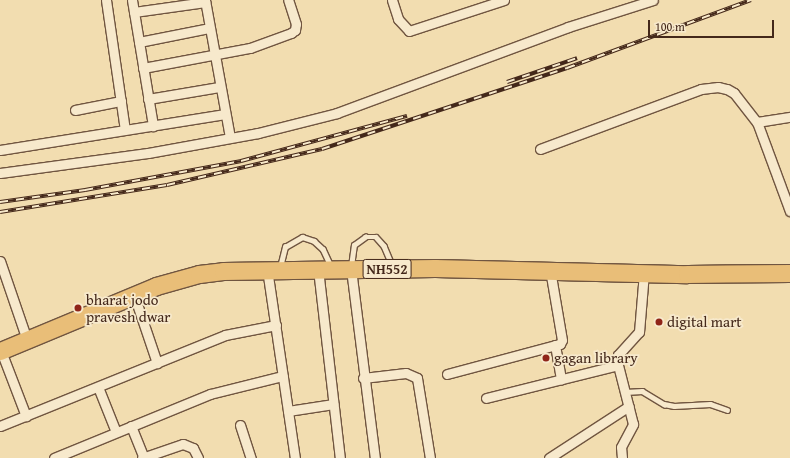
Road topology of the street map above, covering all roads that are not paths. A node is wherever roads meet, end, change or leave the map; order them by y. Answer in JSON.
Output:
{"nodes":[{"id":1,"x":106,"y":0,"type":"edge"},
{"id":2,"x":132,"y":0,"type":"edge"},
{"id":3,"x":288,"y":0,"type":"edge"},
{"id":4,"x":392,"y":0,"type":"edge"},
{"id":5,"x":504,"y":0,"type":"edge"},
{"id":6,"x":654,"y":0,"type":"edge"},
{"id":7,"x":205,"y":1,"type":"edge"},
{"id":8,"x":134,"y":12,"type":"junction"},
{"id":9,"x":209,"y":28,"type":"junction"},
{"id":10,"x":139,"y":42,"type":"junction"},
{"id":11,"x":213,"y":56,"type":"junction"},
{"id":12,"x":143,"y":68,"type":"junction"},
{"id":13,"x":220,"y":87,"type":"junction"},
{"id":14,"x":148,"y":99,"type":"junction"},
{"id":15,"x":121,"y":101,"type":"junction"},
{"id":16,"x":75,"y":110,"type":"dead end"},
{"id":17,"x":225,"y":114,"type":"junction"},
{"id":18,"x":790,"y":117,"type":"edge"},
{"id":19,"x":757,"y":122,"type":"junction"},
{"id":20,"x":153,"y":126,"type":"junction"},
{"id":21,"x":126,"y":130,"type":"junction"},
{"id":22,"x":230,"y":138,"type":"junction"},
{"id":23,"x":540,"y":149,"type":"dead end"},
{"id":24,"x":0,"y":150,"type":"edge"},
{"id":25,"x":0,"y":173,"type":"edge"},
{"id":26,"x":786,"y":187,"type":"edge"},
{"id":27,"x":790,"y":211,"type":"edge"},
{"id":28,"x":0,"y":261,"type":"edge"},
{"id":29,"x":394,"y":268,"type":"junction"},
{"id":30,"x":274,"y":269,"type":"junction"},
{"id":31,"x":325,"y":269,"type":"junction"},
{"id":32,"x":350,"y":269,"type":"junction"},
{"id":33,"x":550,"y":270,"type":"junction"},
{"id":34,"x":644,"y":273,"type":"junction"},
{"id":35,"x":790,"y":273,"type":"edge"},
{"id":36,"x":2,"y":279,"type":"edge"},
{"id":37,"x":134,"y":295,"type":"junction"},
{"id":38,"x":276,"y":325,"type":"junction"},
{"id":39,"x":27,"y":340,"type":"junction"},
{"id":40,"x":555,"y":345,"type":"junction"},
{"id":41,"x":1,"y":351,"type":"edge"},
{"id":42,"x":158,"y":363,"type":"junction"},
{"id":43,"x":618,"y":365,"type":"junction"},
{"id":44,"x":447,"y":374,"type":"dead end"},
{"id":45,"x":283,"y":376,"type":"junction"},
{"id":46,"x":363,"y":378,"type":"junction"},
{"id":47,"x":561,"y":379,"type":"junction"},
{"id":48,"x":98,"y":387,"type":"junction"},
{"id":49,"x":625,"y":392,"type":"junction"},
{"id":50,"x":486,"y":398,"type":"dead end"},
{"id":51,"x":333,"y":404,"type":"junction"},
{"id":52,"x":629,"y":406,"type":"junction"},
{"id":53,"x":727,"y":410,"type":"dead end"},
{"id":54,"x":288,"y":411,"type":"junction"},
{"id":55,"x":26,"y":416,"type":"junction"},
{"id":56,"x":240,"y":425,"type":"dead end"},
{"id":57,"x":0,"y":426,"type":"edge"},
{"id":58,"x":131,"y":426,"type":"junction"},
{"id":59,"x":116,"y":432,"type":"junction"},
{"id":60,"x":54,"y":458,"type":"edge"},
{"id":61,"x":143,"y":458,"type":"edge"},
{"id":62,"x":198,"y":458,"type":"edge"},
{"id":63,"x":251,"y":458,"type":"edge"},
{"id":64,"x":295,"y":458,"type":"edge"},
{"id":65,"x":340,"y":458,"type":"edge"},
{"id":66,"x":375,"y":458,"type":"edge"},
{"id":67,"x":430,"y":458,"type":"edge"},
{"id":68,"x":549,"y":458,"type":"edge"},
{"id":69,"x":622,"y":458,"type":"edge"}],
"edges":[{"from":1,"to":15,"type":"street"},
{"from":2,"to":8,"type":"street"},
{"from":3,"to":11,"type":"street"},
{"from":4,"to":5,"type":"street"},
{"from":6,"to":22,"type":"street"},
{"from":7,"to":8,"type":"street"},
{"from":7,"to":9,"type":"street"},
{"from":8,"to":10,"type":"street"},
{"from":9,"to":10,"type":"street"},
{"from":9,"to":11,"type":"street"},
{"from":10,"to":12,"type":"street"},
{"from":11,"to":12,"type":"street"},
{"from":11,"to":13,"type":"street"},
{"from":12,"to":14,"type":"street"},
{"from":13,"to":14,"type":"street"},
{"from":13,"to":17,"type":"street"},
{"from":14,"to":20,"type":"street"},
{"from":15,"to":16,"type":"street"},
{"from":15,"to":21,"type":"street"},
{"from":17,"to":20,"type":"street"},
{"from":17,"to":22,"type":"street"},
{"from":18,"to":19,"type":"street"},
{"from":19,"to":23,"type":"street"},
{"from":19,"to":26,"type":"street"},
{"from":20,"to":21,"type":"street"},
{"from":21,"to":24,"type":"street"},
{"from":22,"to":25,"type":"street"},
{"from":26,"to":27,"type":"street"},
{"from":28,"to":36,"type":"street"},
{"from":29,"to":32,"type":"highway","number":"NH552"},
{"from":29,"to":32,"type":"lane"},
{"from":29,"to":33,"type":"highway","number":"NH552"},
{"from":30,"to":31,"type":"highway","number":"NH552"},
{"from":30,"to":31,"type":"lane"},
{"from":30,"to":37,"type":"highway","number":"NH552"},
{"from":30,"to":38,"type":"street"},
{"from":31,"to":32,"type":"highway","number":"NH552"},
{"from":31,"to":51,"type":"street"},
{"from":32,"to":46,"type":"street"},
{"from":33,"to":34,"type":"highway","number":"NH552"},
{"from":33,"to":40,"type":"street"},
{"from":34,"to":35,"type":"highway","number":"NH552"},
{"from":34,"to":43,"type":"street"},
{"from":36,"to":39,"type":"street"},
{"from":37,"to":39,"type":"highway","number":"NH552"},
{"from":37,"to":42,"type":"street"},
{"from":38,"to":42,"type":"street"},
{"from":38,"to":45,"type":"street"},
{"from":39,"to":41,"type":"highway","number":"NH552"},
{"from":40,"to":44,"type":"street"},
{"from":40,"to":47,"type":"street"},
{"from":41,"to":55,"type":"street"},
{"from":42,"to":48,"type":"street"},
{"from":43,"to":47,"type":"street"},
{"from":43,"to":49,"type":"street"},
{"from":45,"to":54,"type":"street"},
{"from":45,"to":58,"type":"street"},
{"from":46,"to":66,"type":"street"},
{"from":46,"to":67,"type":"street"},
{"from":47,"to":50,"type":"street"},
{"from":48,"to":55,"type":"street"},
{"from":48,"to":59,"type":"street"},
{"from":49,"to":52,"type":"street"},
{"from":49,"to":53,"type":"lane"},
{"from":51,"to":54,"type":"street"},
{"from":51,"to":65,"type":"street"},
{"from":52,"to":68,"type":"street"},
{"from":52,"to":69,"type":"street"},
{"from":54,"to":64,"type":"street"},
{"from":55,"to":57,"type":"street"},
{"from":56,"to":63,"type":"street"},
{"from":58,"to":59,"type":"street"},
{"from":58,"to":61,"type":"street"},
{"from":59,"to":60,"type":"street"},
{"from":61,"to":62,"type":"street"}]}
